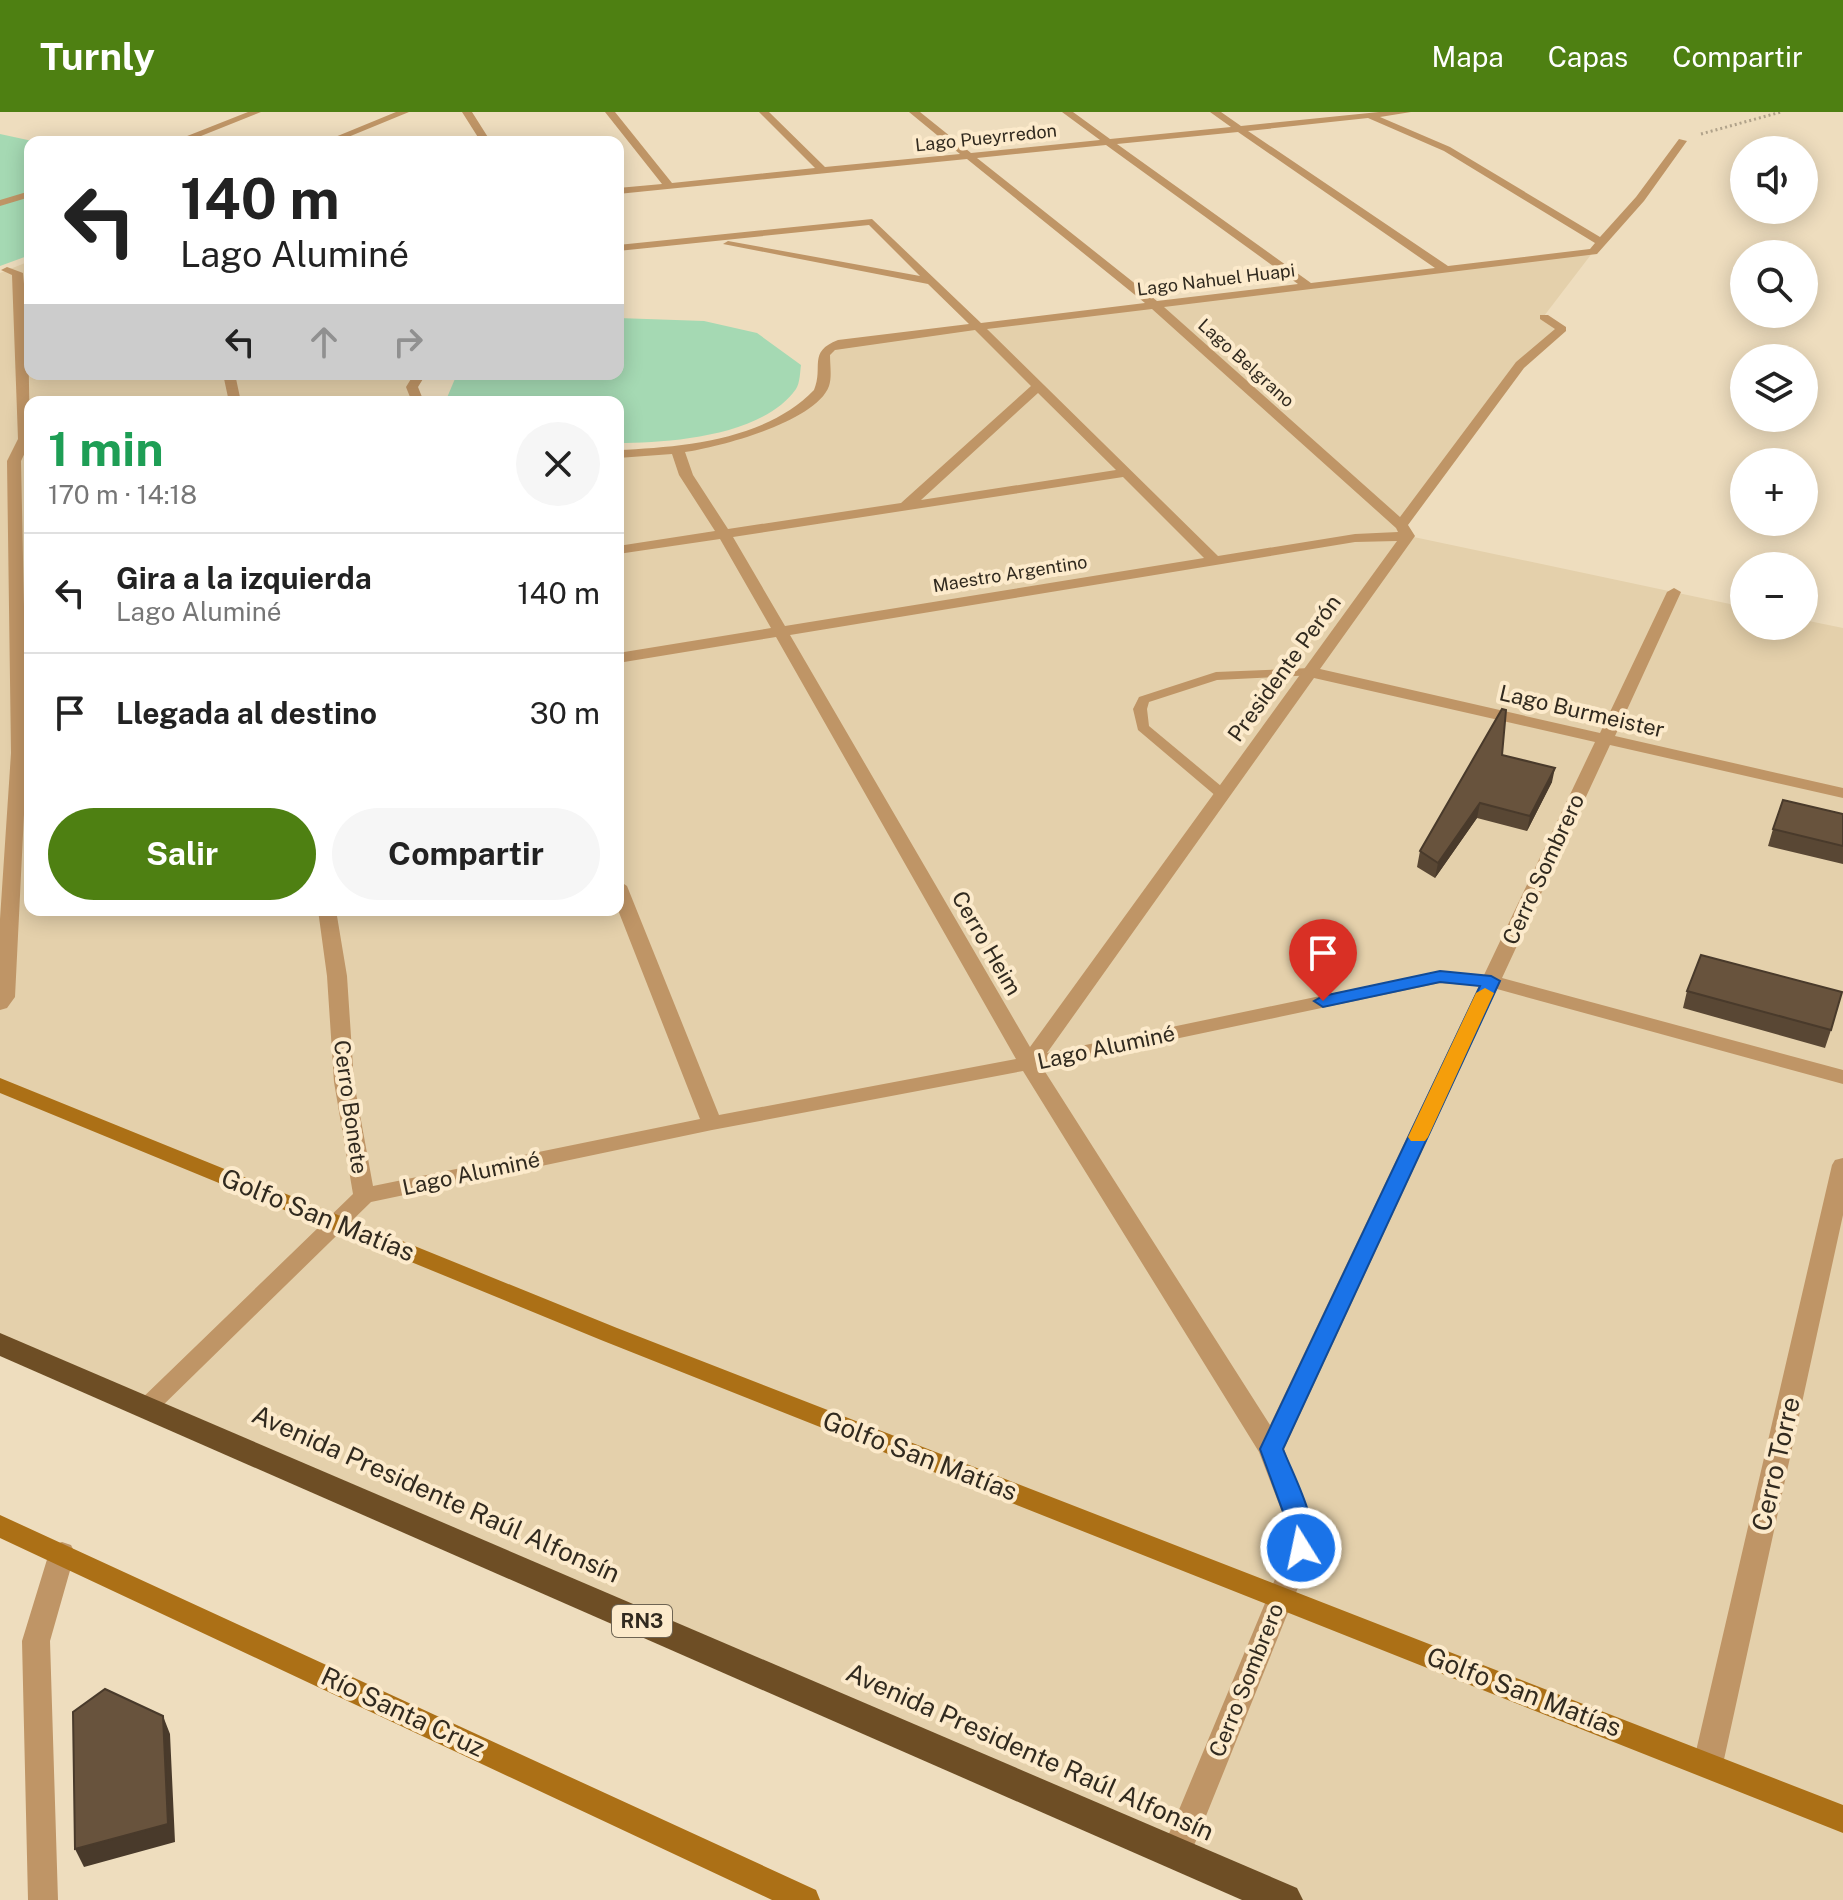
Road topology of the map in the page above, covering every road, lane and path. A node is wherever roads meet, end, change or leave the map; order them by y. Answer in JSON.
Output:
{"nodes":[{"id":1,"x":256,"y":112,"type":"edge"},
{"id":2,"x":404,"y":112,"type":"edge"},
{"id":3,"x":467,"y":112,"type":"edge"},
{"id":4,"x":610,"y":112,"type":"edge"},
{"id":5,"x":764,"y":112,"type":"edge"},
{"id":6,"x":914,"y":112,"type":"edge"},
{"id":7,"x":1067,"y":112,"type":"edge"},
{"id":8,"x":1215,"y":112,"type":"edge"},
{"id":9,"x":1406,"y":112,"type":"edge"},
{"id":10,"x":1781,"y":112,"type":"edge"},
{"id":11,"x":1365,"y":114,"type":"edge"},
{"id":12,"x":1243,"y":129,"type":"junction"},
{"id":13,"x":193,"y":136,"type":"edge"},
{"id":14,"x":343,"y":136,"type":"edge"},
{"id":15,"x":482,"y":136,"type":"edge"},
{"id":16,"x":1682,"y":141,"type":"joint"},
{"id":17,"x":1107,"y":142,"type":"junction"},
{"id":18,"x":969,"y":156,"type":"junction"},
{"id":19,"x":822,"y":170,"type":"junction"},
{"id":20,"x":669,"y":186,"type":"junction"},
{"id":21,"x":624,"y":190,"type":"edge"},
{"id":22,"x":24,"y":196,"type":"edge"},
{"id":23,"x":0,"y":203,"type":"edge"},
{"id":24,"x":704,"y":240,"type":"junction"},
{"id":25,"x":1603,"y":242,"type":"junction"},
{"id":26,"x":624,"y":247,"type":"edge"},
{"id":27,"x":24,"y":264,"type":"edge"},
{"id":28,"x":1446,"y":270,"type":"junction"},
{"id":29,"x":4,"y":272,"type":"edge"},
{"id":30,"x":931,"y":281,"type":"junction"},
{"id":31,"x":1309,"y":287,"type":"junction"},
{"id":32,"x":1155,"y":305,"type":"junction"},
{"id":33,"x":24,"y":315,"type":"edge"},
{"id":34,"x":1544,"y":317,"type":"dead end"},
{"id":35,"x":981,"y":326,"type":"junction"},
{"id":36,"x":1039,"y":386,"type":"junction"},
{"id":37,"x":24,"y":448,"type":"edge"},
{"id":38,"x":24,"y":450,"type":"edge"},
{"id":39,"x":0,"y":451,"type":"edge"},
{"id":40,"x":678,"y":452,"type":"junction"},
{"id":41,"x":624,"y":454,"type":"edge"},
{"id":42,"x":1125,"y":473,"type":"junction"},
{"id":43,"x":906,"y":506,"type":"junction"},
{"id":44,"x":1405,"y":531,"type":"junction"},
{"id":45,"x":724,"y":534,"type":"junction"},
{"id":46,"x":624,"y":549,"type":"edge"},
{"id":47,"x":1215,"y":561,"type":"junction"},
{"id":48,"x":1674,"y":592,"type":"dead end"},
{"id":49,"x":779,"y":632,"type":"junction"},
{"id":50,"x":624,"y":657,"type":"edge"},
{"id":51,"x":1311,"y":672,"type":"junction"},
{"id":52,"x":1605,"y":739,"type":"junction"},
{"id":53,"x":16,"y":753,"type":"edge"},
{"id":54,"x":1843,"y":793,"type":"edge"},
{"id":55,"x":1222,"y":794,"type":"junction"},
{"id":56,"x":624,"y":901,"type":"edge"},
{"id":57,"x":328,"y":916,"type":"edge"},
{"id":58,"x":1491,"y":981,"type":"junction"},
{"id":59,"x":0,"y":1004,"type":"edge"},
{"id":60,"x":1029,"y":1063,"type":"junction"},
{"id":61,"x":1843,"y":1077,"type":"edge"},
{"id":62,"x":0,"y":1085,"type":"edge"},
{"id":63,"x":712,"y":1123,"type":"junction"},
{"id":64,"x":1843,"y":1165,"type":"edge"},
{"id":65,"x":364,"y":1196,"type":"junction"},
{"id":66,"x":337,"y":1223,"type":"junction"},
{"id":67,"x":0,"y":1344,"type":"edge"},
{"id":68,"x":147,"y":1405,"type":"junction"},
{"id":69,"x":1271,"y":1449,"type":"junction"},
{"id":70,"x":0,"y":1526,"type":"edge"},
{"id":71,"x":62,"y":1553,"type":"junction"},
{"id":72,"x":1280,"y":1597,"type":"junction"},
{"id":73,"x":1708,"y":1764,"type":"junction"},
{"id":74,"x":1843,"y":1819,"type":"edge"},
{"id":75,"x":1176,"y":1853,"type":"junction"},
{"id":76,"x":43,"y":1900,"type":"edge"},
{"id":77,"x":805,"y":1900,"type":"edge"},
{"id":78,"x":1284,"y":1900,"type":"edge"}],
"edges":[{"from":1,"to":13,"type":"street"},
{"from":2,"to":14,"type":"street"},
{"from":3,"to":15,"type":"street"},
{"from":4,"to":20,"type":"street"},
{"from":5,"to":19,"type":"street"},
{"from":6,"to":18,"type":"street","name":"Lago Belgrano"},
{"from":7,"to":17,"type":"street"},
{"from":8,"to":12,"type":"street"},
{"from":9,"to":11,"type":"street","name":"Lago Pueyrredon"},
{"from":10,"to":16,"type":"path"},
{"from":11,"to":12,"type":"street","name":"Lago Pueyrredon"},
{"from":11,"to":25,"type":"street"},
{"from":12,"to":17,"type":"street","name":"Lago Pueyrredon"},
{"from":12,"to":28,"type":"street"},
{"from":16,"to":25,"type":"street"},
{"from":17,"to":18,"type":"street","name":"Lago Pueyrredon"},
{"from":17,"to":31,"type":"street"},
{"from":18,"to":19,"type":"street","name":"Lago Pueyrredon"},
{"from":18,"to":32,"type":"street","name":"Lago Belgrano"},
{"from":19,"to":20,"type":"street","name":"Lago Pueyrredon"},
{"from":20,"to":21,"type":"street","name":"Lago Pueyrredon"},
{"from":22,"to":23,"type":"street"},
{"from":24,"to":26,"type":"street"},
{"from":24,"to":30,"type":"street"},
{"from":24,"to":30,"type":"street"},
{"from":25,"to":28,"type":"street","name":"Lago Nahuel Huapi"},
{"from":27,"to":29,"type":"street"},
{"from":28,"to":31,"type":"street","name":"Lago Nahuel Huapi"},
{"from":29,"to":33,"type":"street"},
{"from":30,"to":35,"type":"street"},
{"from":31,"to":32,"type":"street","name":"Lago Nahuel Huapi"},
{"from":32,"to":35,"type":"street","name":"Lago Nahuel Huapi"},
{"from":32,"to":44,"type":"street","name":"Lago Belgrano"},
{"from":34,"to":44,"type":"street","name":"Presidente Perón"},
{"from":35,"to":36,"type":"street"},
{"from":35,"to":40,"type":"street","name":"Lago Nahuel Huapi"},
{"from":36,"to":42,"type":"street"},
{"from":36,"to":43,"type":"street"},
{"from":37,"to":39,"type":"street"},
{"from":38,"to":53,"type":"street"},
{"from":40,"to":41,"type":"street"},
{"from":40,"to":45,"type":"street","name":"Cerro Heim"},
{"from":42,"to":43,"type":"street"},
{"from":42,"to":47,"type":"street"},
{"from":43,"to":45,"type":"street"},
{"from":44,"to":47,"type":"street","name":"Maestro Argentino"},
{"from":44,"to":51,"type":"street","name":"Presidente Perón"},
{"from":45,"to":46,"type":"street"},
{"from":45,"to":49,"type":"street","name":"Cerro Heim"},
{"from":47,"to":49,"type":"street","name":"Maestro Argentino"},
{"from":48,"to":52,"type":"street","name":"Cerro Sombrero"},
{"from":49,"to":50,"type":"street","name":"Maestro Argentino"},
{"from":49,"to":60,"type":"street","name":"Cerro Heim"},
{"from":51,"to":52,"type":"street","name":"Lago Burmeister"},
{"from":51,"to":55,"type":"street","name":"Presidente Perón"},
{"from":51,"to":55,"type":"lane"},
{"from":52,"to":54,"type":"street","name":"Lago Burmeister"},
{"from":52,"to":58,"type":"street","name":"Cerro Sombrero"},
{"from":53,"to":59,"type":"street"},
{"from":55,"to":60,"type":"street","name":"Presidente Perón"},
{"from":56,"to":63,"type":"street"},
{"from":57,"to":65,"type":"street","name":"Cerro Bonete"},
{"from":58,"to":60,"type":"street","name":"Lago Aluminé"},
{"from":58,"to":61,"type":"street","name":"Lago Aluminé"},
{"from":58,"to":69,"type":"street","name":"Cerro Sombrero"},
{"from":60,"to":63,"type":"street","name":"Lago Aluminé"},
{"from":60,"to":69,"type":"street","name":"Cerro Heim"},
{"from":62,"to":66,"type":"street","name":"Golfo San Matías"},
{"from":63,"to":65,"type":"street","name":"Lago Aluminé"},
{"from":64,"to":73,"type":"street","name":"Cerro Torre"},
{"from":65,"to":66,"type":"street","name":"Cerro Bonete"},
{"from":66,"to":68,"type":"street","name":"Cerro Bonete"},
{"from":66,"to":72,"type":"street","name":"Golfo San Matías"},
{"from":67,"to":68,"type":"highway","name":"Avenida Presidente Raúl Alfonsín","number":"RN3"},
{"from":68,"to":75,"type":"highway","name":"Avenida Presidente Raúl Alfonsín","number":"RN3"},
{"from":69,"to":72,"type":"street","name":"Cerro Sombrero"},
{"from":70,"to":71,"type":"street","name":"Río Santa Cruz"},
{"from":71,"to":76,"type":"street"},
{"from":71,"to":77,"type":"street","name":"Río Santa Cruz"},
{"from":72,"to":73,"type":"street","name":"Golfo San Matías"},
{"from":72,"to":75,"type":"street","name":"Cerro Sombrero"},
{"from":73,"to":74,"type":"street","name":"Golfo San Matías"},
{"from":75,"to":78,"type":"highway","name":"Avenida Presidente Raúl Alfonsín","number":"RN3"}]}
